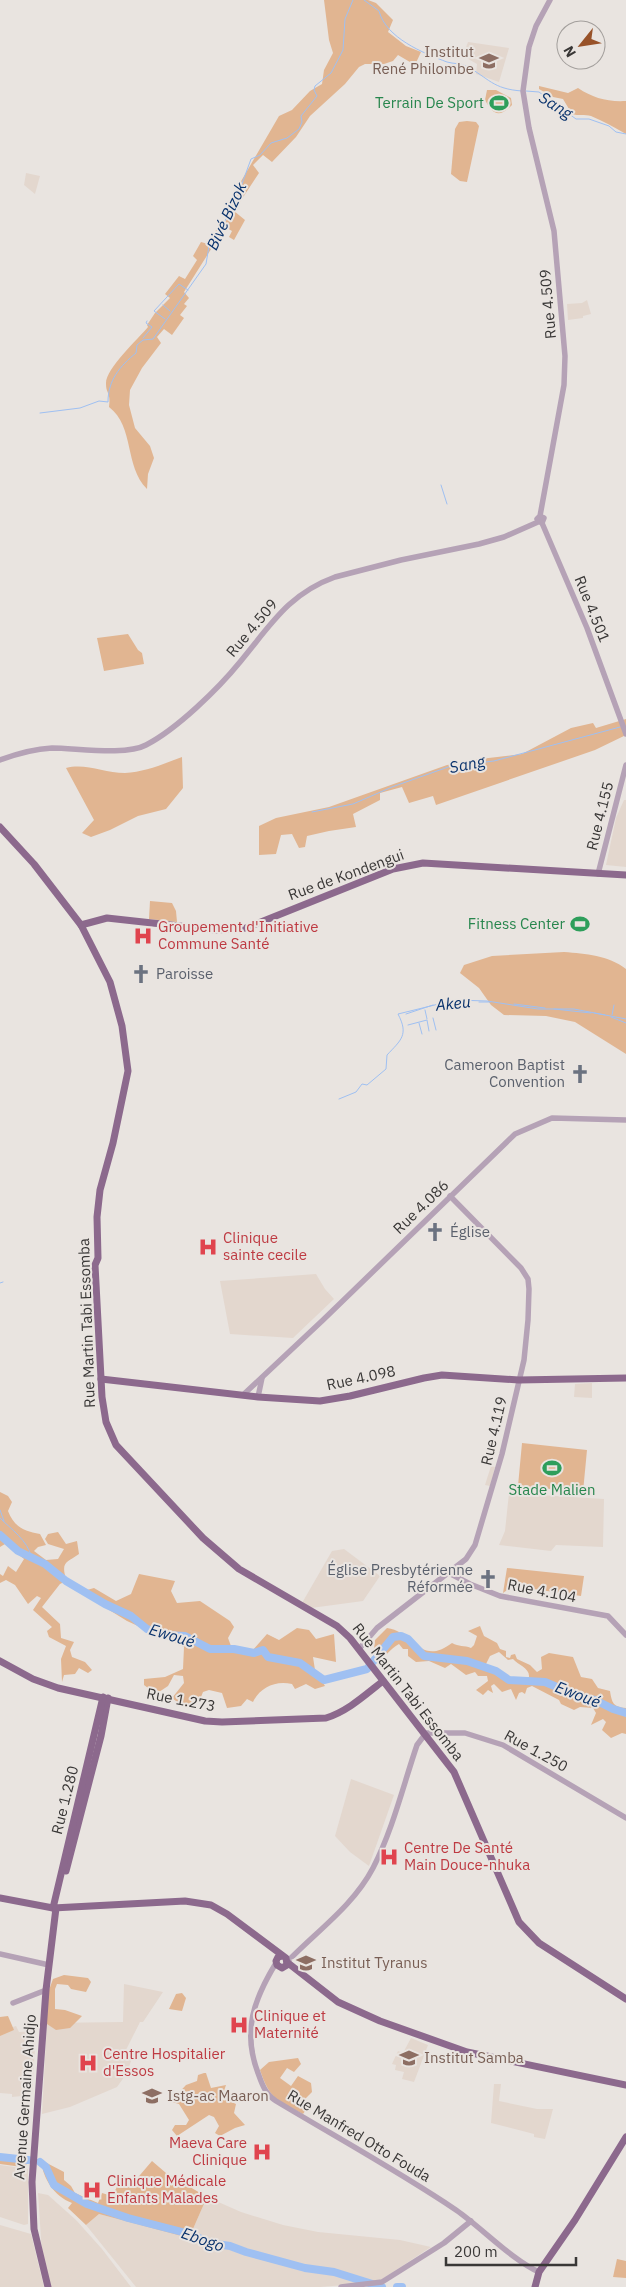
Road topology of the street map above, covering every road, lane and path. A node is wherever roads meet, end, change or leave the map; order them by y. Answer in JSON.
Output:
{"nodes":[{"id":1,"x":550,"y":0,"type":"edge"},
{"id":2,"x":540,"y":520,"type":"junction"},
{"id":3,"x":626,"y":734,"type":"edge"},
{"id":4,"x":0,"y":760,"type":"edge"},
{"id":5,"x":626,"y":765,"type":"edge"},
{"id":6,"x":0,"y":827,"type":"edge"},
{"id":7,"x":598,"y":874,"type":"junction"},
{"id":8,"x":626,"y":874,"type":"edge"},
{"id":9,"x":81,"y":925,"type":"junction"},
{"id":10,"x":626,"y":1120,"type":"edge"},
{"id":11,"x":450,"y":1196,"type":"junction"},
{"id":12,"x":262,"y":1378,"type":"junction"},
{"id":13,"x":626,"y":1378,"type":"edge"},
{"id":14,"x":101,"y":1379,"type":"junction"},
{"id":15,"x":519,"y":1380,"type":"junction"},
{"id":16,"x":243,"y":1395,"type":"junction"},
{"id":17,"x":258,"y":1397,"type":"junction"},
{"id":18,"x":449,"y":1573,"type":"junction"},
{"id":19,"x":626,"y":1635,"type":"edge"},
{"id":20,"x":359,"y":1649,"type":"junction"},
{"id":21,"x":0,"y":1661,"type":"edge"},
{"id":22,"x":383,"y":1681,"type":"junction"},
{"id":23,"x":105,"y":1698,"type":"junction"},
{"id":24,"x":426,"y":1733,"type":"junction"},
{"id":25,"x":626,"y":1818,"type":"edge"},
{"id":26,"x":0,"y":1898,"type":"edge"},
{"id":27,"x":56,"y":1908,"type":"junction"},
{"id":28,"x":0,"y":1954,"type":"edge"},
{"id":29,"x":282,"y":1963,"type":"junction"},
{"id":30,"x":49,"y":1965,"type":"junction"},
{"id":31,"x":46,"y":1990,"type":"junction"},
{"id":32,"x":626,"y":1998,"type":"edge"},
{"id":33,"x":13,"y":2003,"type":"dead end"},
{"id":34,"x":626,"y":2085,"type":"edge"},
{"id":35,"x":626,"y":2137,"type":"edge"},
{"id":36,"x":471,"y":2221,"type":"junction"},
{"id":37,"x":538,"y":2272,"type":"junction"},
{"id":38,"x":48,"y":2287,"type":"edge"},
{"id":39,"x":341,"y":2287,"type":"edge"},
{"id":40,"x":535,"y":2287,"type":"edge"}],
"edges":[{"from":1,"to":2,"type":"street","name":"Rue 4.509"},
{"from":2,"to":3,"type":"street","name":"Rue 4.501"},
{"from":2,"to":4,"type":"street","name":"Rue 4.509"},
{"from":5,"to":7,"type":"street","name":"Rue 4.155"},
{"from":6,"to":9,"type":"main road","name":"Rue Martin Tabi Essomba"},
{"from":7,"to":8,"type":"main road","name":"Rue de Kondengui"},
{"from":7,"to":9,"type":"main road","name":"Rue de Kondengui"},
{"from":9,"to":14,"type":"main road","name":"Rue Martin Tabi Essomba"},
{"from":10,"to":11,"type":"street","name":"Rue 4.086"},
{"from":11,"to":12,"type":"street","name":"Rue 4.086"},
{"from":11,"to":15,"type":"street","name":"Rue 4.119"},
{"from":12,"to":16,"type":"street","name":"Rue 4.086"},
{"from":12,"to":17,"type":"street"},
{"from":13,"to":15,"type":"main road","name":"Rue 4.098"},
{"from":14,"to":16,"type":"main road","name":"Rue 4.098"},
{"from":14,"to":20,"type":"main road","name":"Rue Martin Tabi Essomba"},
{"from":15,"to":17,"type":"main road","name":"Rue 4.098"},
{"from":15,"to":18,"type":"street","name":"Rue 4.119"},
{"from":16,"to":17,"type":"main road","name":"Rue 4.098"},
{"from":18,"to":19,"type":"street","name":"Rue 4.104"},
{"from":18,"to":20,"type":"street","name":"Rue 4.119"},
{"from":20,"to":22,"type":"main road","name":"Rue Martin Tabi Essomba"},
{"from":21,"to":23,"type":"main road","name":"Rue 1.273"},
{"from":22,"to":23,"type":"main road","name":"Rue 1.273"},
{"from":22,"to":24,"type":"main road","name":"Rue Martin Tabi Essomba"},
{"from":23,"to":27,"type":"main road","name":"Rue 1.280"},
{"from":24,"to":25,"type":"street","name":"Rue 1.250"},
{"from":24,"to":29,"type":"street"},
{"from":24,"to":32,"type":"main road","name":"Rue Martin Tabi Essomba"},
{"from":26,"to":27,"type":"main road"},
{"from":27,"to":29,"type":"main road"},
{"from":27,"to":30,"type":"main road","name":"Avenue Germaine Ahidjo"},
{"from":28,"to":30,"type":"street"},
{"from":29,"to":34,"type":"main road"},
{"from":29,"to":36,"type":"street","name":"Rue Manfred Otto Fouda"},
{"from":30,"to":31,"type":"main road","name":"Avenue Germaine Ahidjo"},
{"from":31,"to":33,"type":"street"},
{"from":31,"to":38,"type":"main road","name":"Avenue Germaine Ahidjo"},
{"from":35,"to":37,"type":"main road"},
{"from":36,"to":37,"type":"street","name":"Rue Manfred Otto Fouda"},
{"from":36,"to":39,"type":"street"},
{"from":37,"to":40,"type":"main road"}]}
